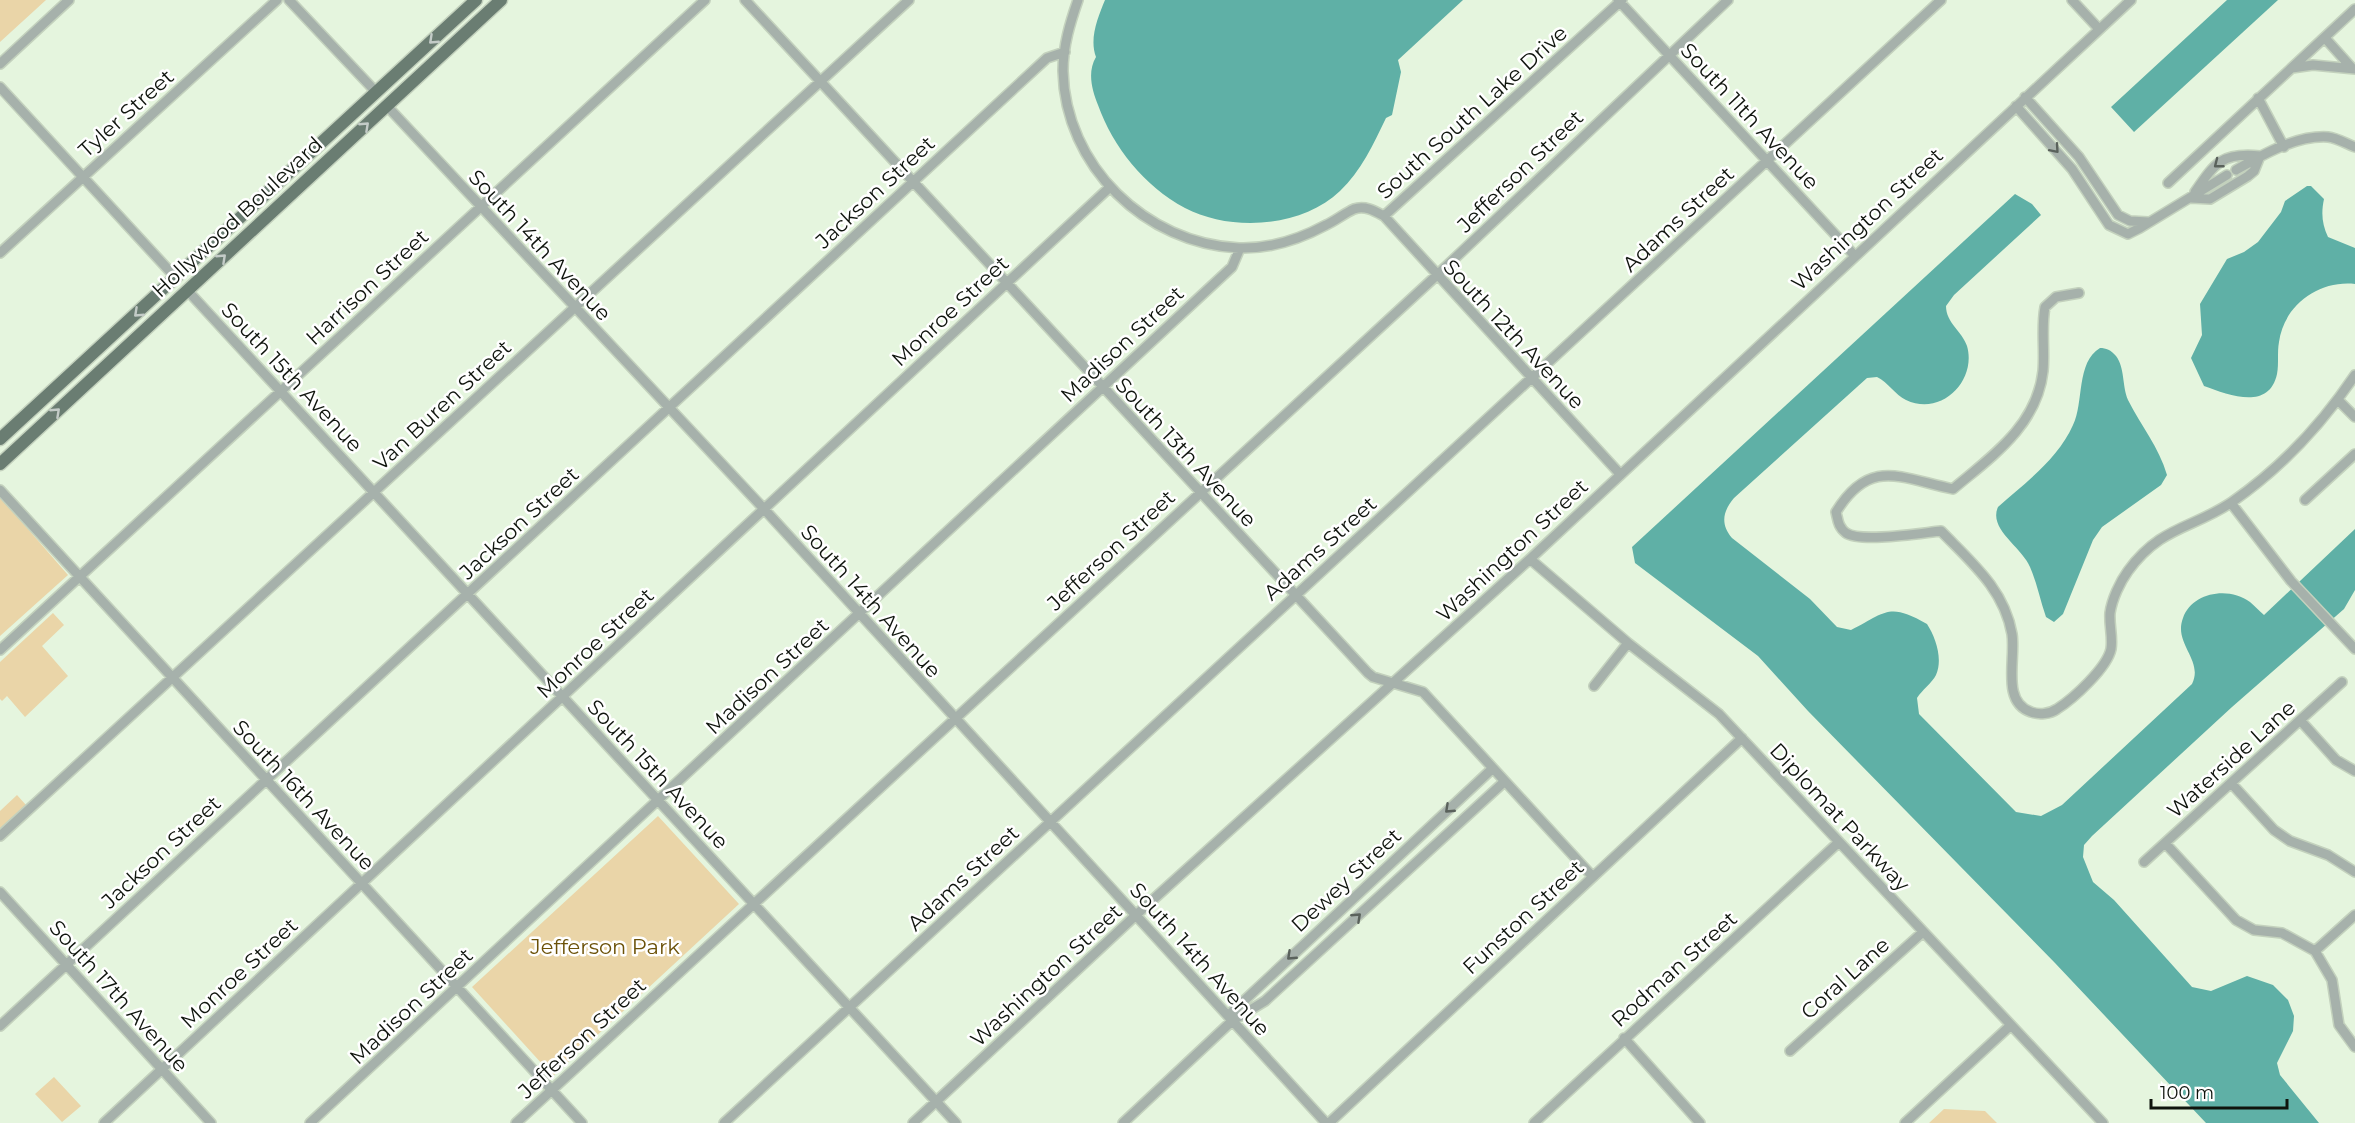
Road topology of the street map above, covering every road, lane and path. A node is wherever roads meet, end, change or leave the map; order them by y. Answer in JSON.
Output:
{"nodes":[{"id":1,"x":69,"y":0,"type":"edge"},
{"id":2,"x":277,"y":0,"type":"edge"},
{"id":3,"x":289,"y":0,"type":"edge"},
{"id":4,"x":476,"y":0,"type":"edge"},
{"id":5,"x":501,"y":0,"type":"edge"},
{"id":6,"x":705,"y":0,"type":"edge"},
{"id":7,"x":745,"y":0,"type":"edge"},
{"id":8,"x":909,"y":0,"type":"edge"},
{"id":9,"x":1078,"y":0,"type":"edge"},
{"id":10,"x":1728,"y":0,"type":"edge"},
{"id":11,"x":1941,"y":0,"type":"edge"},
{"id":12,"x":2072,"y":0,"type":"edge"},
{"id":13,"x":2131,"y":0,"type":"edge"},
{"id":14,"x":1620,"y":1,"type":"edge"},
{"id":15,"x":2355,"y":9,"type":"edge"},
{"id":16,"x":2098,"y":29,"type":"junction"},
{"id":17,"x":2325,"y":38,"type":"junction"},
{"id":18,"x":1065,"y":52,"type":"junction"},
{"id":19,"x":1668,"y":55,"type":"junction"},
{"id":20,"x":0,"y":64,"type":"edge"},
{"id":21,"x":2292,"y":68,"type":"junction"},
{"id":22,"x":2353,"y":68,"type":"edge"},
{"id":23,"x":821,"y":82,"type":"junction"},
{"id":24,"x":0,"y":87,"type":"edge"},
{"id":25,"x":376,"y":92,"type":"junction"},
{"id":26,"x":2025,"y":98,"type":"junction"},
{"id":27,"x":2258,"y":98,"type":"junction"},
{"id":28,"x":387,"y":106,"type":"junction"},
{"id":29,"x":2016,"y":106,"type":"junction"},
{"id":30,"x":2284,"y":147,"type":"junction"},
{"id":31,"x":2355,"y":147,"type":"edge"},
{"id":32,"x":2260,"y":156,"type":"junction"},
{"id":33,"x":1767,"y":162,"type":"junction"},
{"id":34,"x":83,"y":177,"type":"junction"},
{"id":35,"x":913,"y":182,"type":"junction"},
{"id":36,"x":2168,"y":183,"type":"dead end"},
{"id":37,"x":1109,"y":188,"type":"junction"},
{"id":38,"x":2191,"y":198,"type":"junction"},
{"id":39,"x":480,"y":207,"type":"junction"},
{"id":40,"x":1384,"y":216,"type":"junction"},
{"id":41,"x":2148,"y":222,"type":"junction"},
{"id":42,"x":213,"y":246,"type":"junction"},
{"id":43,"x":1240,"y":248,"type":"junction"},
{"id":44,"x":0,"y":253,"type":"edge"},
{"id":45,"x":1855,"y":256,"type":"junction"},
{"id":46,"x":1436,"y":276,"type":"junction"},
{"id":47,"x":176,"y":278,"type":"junction"},
{"id":48,"x":1006,"y":283,"type":"junction"},
{"id":49,"x":187,"y":291,"type":"junction"},
{"id":50,"x":2079,"y":293,"type":"dead end"},
{"id":51,"x":574,"y":308,"type":"junction"},
{"id":52,"x":148,"y":327,"type":"junction"},
{"id":53,"x":2355,"y":375,"type":"edge"},
{"id":54,"x":1532,"y":379,"type":"junction"},
{"id":55,"x":1102,"y":388,"type":"junction"},
{"id":56,"x":280,"y":391,"type":"junction"},
{"id":57,"x":2338,"y":400,"type":"junction"},
{"id":58,"x":669,"y":409,"type":"junction"},
{"id":59,"x":2355,"y":417,"type":"edge"},
{"id":60,"x":0,"y":439,"type":"edge"},
{"id":61,"x":2355,"y":454,"type":"edge"},
{"id":62,"x":0,"y":464,"type":"edge"},
{"id":63,"x":1620,"y":474,"type":"junction"},
{"id":64,"x":0,"y":490,"type":"edge"},
{"id":65,"x":374,"y":493,"type":"junction"},
{"id":66,"x":1199,"y":493,"type":"junction"},
{"id":67,"x":2305,"y":500,"type":"dead end"},
{"id":68,"x":2230,"y":503,"type":"junction"},
{"id":69,"x":765,"y":510,"type":"junction"},
{"id":70,"x":1530,"y":559,"type":"junction"},
{"id":71,"x":80,"y":577,"type":"junction"},
{"id":72,"x":468,"y":595,"type":"junction"},
{"id":73,"x":1295,"y":595,"type":"junction"},
{"id":74,"x":859,"y":615,"type":"junction"},
{"id":75,"x":1628,"y":642,"type":"junction"},
{"id":76,"x":2355,"y":649,"type":"edge"},
{"id":77,"x":0,"y":650,"type":"edge"},
{"id":78,"x":173,"y":679,"type":"junction"},
{"id":79,"x":1395,"y":682,"type":"junction"},
{"id":80,"x":2342,"y":682,"type":"dead end"},
{"id":81,"x":1594,"y":686,"type":"dead end"},
{"id":82,"x":562,"y":697,"type":"junction"},
{"id":83,"x":955,"y":719,"type":"junction"},
{"id":84,"x":2300,"y":720,"type":"junction"},
{"id":85,"x":1742,"y":738,"type":"junction"},
{"id":86,"x":1492,"y":769,"type":"junction"},
{"id":87,"x":2355,"y":771,"type":"edge"},
{"id":88,"x":265,"y":781,"type":"junction"},
{"id":89,"x":1504,"y":782,"type":"junction"},
{"id":90,"x":2231,"y":783,"type":"junction"},
{"id":91,"x":659,"y":801,"type":"junction"},
{"id":92,"x":1051,"y":821,"type":"junction"},
{"id":93,"x":0,"y":836,"type":"edge"},
{"id":94,"x":1839,"y":842,"type":"junction"},
{"id":95,"x":2165,"y":843,"type":"junction"},
{"id":96,"x":2144,"y":862,"type":"dead end"},
{"id":97,"x":2355,"y":872,"type":"edge"},
{"id":98,"x":1593,"y":877,"type":"junction"},
{"id":99,"x":362,"y":884,"type":"junction"},
{"id":100,"x":0,"y":892,"type":"edge"},
{"id":101,"x":754,"y":904,"type":"junction"},
{"id":102,"x":1136,"y":915,"type":"junction"},
{"id":103,"x":2355,"y":915,"type":"edge"},
{"id":104,"x":1923,"y":932,"type":"junction"},
{"id":105,"x":2315,"y":951,"type":"junction"},
{"id":106,"x":66,"y":965,"type":"junction"},
{"id":107,"x":458,"y":987,"type":"junction"},
{"id":108,"x":850,"y":1008,"type":"junction"},
{"id":109,"x":1232,"y":1021,"type":"junction"},
{"id":110,"x":2011,"y":1025,"type":"junction"},
{"id":111,"x":0,"y":1026,"type":"edge"},
{"id":112,"x":1624,"y":1038,"type":"junction"},
{"id":113,"x":2355,"y":1047,"type":"edge"},
{"id":114,"x":1790,"y":1051,"type":"dead end"},
{"id":115,"x":161,"y":1070,"type":"junction"},
{"id":116,"x":552,"y":1090,"type":"junction"},
{"id":117,"x":936,"y":1102,"type":"junction"},
{"id":118,"x":104,"y":1123,"type":"edge"},
{"id":119,"x":211,"y":1123,"type":"edge"},
{"id":120,"x":310,"y":1123,"type":"edge"},
{"id":121,"x":516,"y":1123,"type":"edge"},
{"id":122,"x":582,"y":1123,"type":"edge"},
{"id":123,"x":724,"y":1123,"type":"edge"},
{"id":124,"x":914,"y":1123,"type":"edge"},
{"id":125,"x":956,"y":1123,"type":"edge"},
{"id":126,"x":1123,"y":1123,"type":"edge"},
{"id":127,"x":1327,"y":1123,"type":"edge"},
{"id":128,"x":1534,"y":1123,"type":"edge"},
{"id":129,"x":1700,"y":1123,"type":"edge"},
{"id":130,"x":1905,"y":1123,"type":"edge"},
{"id":131,"x":2103,"y":1123,"type":"edge"}],
"edges":[{"from":1,"to":20,"type":"street"},
{"from":2,"to":34,"type":"street","name":"Tyler Street"},
{"from":3,"to":25,"type":"street"},
{"from":4,"to":25,"type":"main road","name":"Hollywood Boulevard","one_way":true},
{"from":5,"to":28,"type":"main road","name":"Hollywood Boulevard"},
{"from":6,"to":39,"type":"street","name":"Harrison Street"},
{"from":7,"to":23,"type":"street","name":"South 13th Avenue"},
{"from":8,"to":23,"type":"street","name":"Van Buren Street"},
{"from":9,"to":18,"type":"street"},
{"from":10,"to":19,"type":"street","name":"Jefferson Street"},
{"from":11,"to":33,"type":"street","name":"Adams Street"},
{"from":12,"to":16,"type":"street"},
{"from":13,"to":16,"type":"street","name":"Washington Street"},
{"from":14,"to":19,"type":"street","name":"South 11th Avenue"},
{"from":14,"to":40,"type":"street","name":"South South Lake Drive"},
{"from":15,"to":17,"type":"street"},
{"from":16,"to":26,"type":"street","name":"Washington Street"},
{"from":17,"to":21,"type":"street"},
{"from":17,"to":22,"type":"street"},
{"from":18,"to":35,"type":"street","name":"Jackson Street"},
{"from":18,"to":37,"type":"street"},
{"from":19,"to":33,"type":"street","name":"South 11th Avenue"},
{"from":19,"to":46,"type":"street","name":"Jefferson Street"},
{"from":21,"to":22,"type":"street"},
{"from":21,"to":27,"type":"street"},
{"from":23,"to":35,"type":"street","name":"South 13th Avenue"},
{"from":23,"to":51,"type":"street","name":"Van Buren Street"},
{"from":24,"to":34,"type":"street"},
{"from":25,"to":42,"type":"main road","name":"Hollywood Boulevard"},
{"from":26,"to":29,"type":"street","name":"Washington Street"},
{"from":26,"to":41,"type":"street"},
{"from":27,"to":30,"type":"street"},
{"from":27,"to":36,"type":"street"},
{"from":28,"to":39,"type":"street","name":"South 14th Avenue"},
{"from":49,"to":28,"type":"main road","name":"Hollywood Boulevard","one_way":true},
{"from":29,"to":41,"type":"street","one_way":true},
{"from":29,"to":45,"type":"street","name":"Washington Street"},
{"from":30,"to":31,"type":"street"},
{"from":30,"to":32,"type":"street"},
{"from":32,"to":38,"type":"street"},
{"from":32,"to":38,"type":"street"},
{"from":32,"to":38,"type":"street","one_way":true},
{"from":33,"to":45,"type":"street","name":"South 11th Avenue"},
{"from":33,"to":54,"type":"street","name":"Adams Street"},
{"from":34,"to":44,"type":"street","name":"Tyler Street"},
{"from":34,"to":47,"type":"street"},
{"from":35,"to":48,"type":"street","name":"South 13th Avenue"},
{"from":35,"to":58,"type":"street","name":"Jackson Street"},
{"from":37,"to":43,"type":"street","name":"South South Lake Drive"},
{"from":37,"to":48,"type":"street","name":"Monroe Street"},
{"from":38,"to":41,"type":"street"},
{"from":39,"to":51,"type":"street","name":"South 14th Avenue"},
{"from":39,"to":56,"type":"street","name":"Harrison Street"},
{"from":40,"to":43,"type":"street","name":"South South Lake Drive"},
{"from":40,"to":46,"type":"street","name":"South 12th Avenue"},
{"from":42,"to":47,"type":"main road","name":"Hollywood Boulevard"},
{"from":42,"to":49,"type":"main road"},
{"from":43,"to":55,"type":"street","name":"Madison Street"},
{"from":45,"to":63,"type":"street","name":"Washington Street"},
{"from":46,"to":54,"type":"street","name":"South 12th Avenue"},
{"from":46,"to":66,"type":"street","name":"Jefferson Street"},
{"from":47,"to":52,"type":"main road"},
{"from":47,"to":60,"type":"main road","name":"Hollywood Boulevard","one_way":true},
{"from":48,"to":55,"type":"street","name":"South 13th Avenue"},
{"from":48,"to":69,"type":"street","name":"Monroe Street"},
{"from":49,"to":52,"type":"main road","name":"Hollywood Boulevard"},
{"from":49,"to":56,"type":"street","name":"South 15th Avenue"},
{"from":50,"to":68,"type":"street"},
{"from":51,"to":58,"type":"street","name":"South 14th Avenue"},
{"from":51,"to":65,"type":"street","name":"Van Buren Street"},
{"from":62,"to":52,"type":"main road","name":"Hollywood Boulevard","one_way":true},
{"from":53,"to":57,"type":"street"},
{"from":54,"to":63,"type":"street","name":"South 12th Avenue"},
{"from":54,"to":73,"type":"street","name":"Adams Street"},
{"from":55,"to":66,"type":"street","name":"South 13th Avenue"},
{"from":55,"to":74,"type":"street","name":"Madison Street"},
{"from":56,"to":65,"type":"street","name":"South 15th Avenue"},
{"from":56,"to":71,"type":"street","name":"Harrison Street"},
{"from":57,"to":59,"type":"street"},
{"from":57,"to":68,"type":"street"},
{"from":58,"to":69,"type":"street","name":"South 14th Avenue"},
{"from":58,"to":72,"type":"street","name":"Jackson Street"},
{"from":61,"to":67,"type":"street"},
{"from":63,"to":70,"type":"street","name":"Washington Street"},
{"from":64,"to":71,"type":"street","name":"South 16th Avenue"},
{"from":65,"to":72,"type":"street","name":"South 15th Avenue"},
{"from":65,"to":78,"type":"street","name":"Van Buren Street"},
{"from":66,"to":73,"type":"street","name":"South 13th Avenue"},
{"from":66,"to":83,"type":"street","name":"Jefferson Street"},
{"from":68,"to":76,"type":"street"},
{"from":69,"to":74,"type":"street","name":"South 14th Avenue"},
{"from":69,"to":82,"type":"street","name":"Monroe Street"},
{"from":70,"to":75,"type":"street","name":"Diplomat Parkway"},
{"from":70,"to":79,"type":"street","name":"Washington Street"},
{"from":71,"to":77,"type":"street","name":"Harrison Street"},
{"from":71,"to":78,"type":"street","name":"South 16th Avenue"},
{"from":72,"to":82,"type":"street","name":"South 15th Avenue"},
{"from":72,"to":88,"type":"street","name":"Jackson Street"},
{"from":73,"to":79,"type":"street","name":"South 13th Avenue"},
{"from":73,"to":92,"type":"street","name":"Adams Street"},
{"from":74,"to":83,"type":"street","name":"South 14th Avenue"},
{"from":74,"to":91,"type":"street","name":"Madison Street"},
{"from":75,"to":81,"type":"street"},
{"from":75,"to":85,"type":"street","name":"Diplomat Parkway"},
{"from":78,"to":88,"type":"street","name":"South 16th Avenue"},
{"from":78,"to":93,"type":"street","name":"Van Buren Street"},
{"from":79,"to":86,"type":"street","name":"South 13th Avenue"},
{"from":79,"to":102,"type":"street","name":"Washington Street"},
{"from":80,"to":84,"type":"street","name":"Waterside Lane"},
{"from":82,"to":91,"type":"street","name":"South 15th Avenue"},
{"from":82,"to":99,"type":"street","name":"Monroe Street"},
{"from":83,"to":92,"type":"street","name":"South 14th Avenue"},
{"from":83,"to":101,"type":"street","name":"Jefferson Street"},
{"from":84,"to":87,"type":"street"},
{"from":84,"to":90,"type":"street","name":"Waterside Lane"},
{"from":85,"to":94,"type":"street","name":"Diplomat Parkway"},
{"from":85,"to":98,"type":"street","name":"Funston Street"},
{"from":86,"to":89,"type":"street","name":"South 13th Avenue"},
{"from":86,"to":109,"type":"street","name":"Dewey Street","one_way":true},
{"from":88,"to":99,"type":"street","name":"South 16th Avenue"},
{"from":88,"to":106,"type":"street","name":"Jackson Street"},
{"from":89,"to":98,"type":"street","name":"South 13th Avenue"},
{"from":109,"to":89,"type":"street","name":"Dewey Street","one_way":true},
{"from":90,"to":95,"type":"street","name":"Waterside Lane"},
{"from":90,"to":97,"type":"street"},
{"from":91,"to":101,"type":"street","name":"South 15th Avenue"},
{"from":91,"to":107,"type":"street","name":"Madison Street"},
{"from":92,"to":102,"type":"street","name":"South 14th Avenue"},
{"from":92,"to":108,"type":"street","name":"Adams Street"},
{"from":94,"to":104,"type":"street","name":"Diplomat Parkway"},
{"from":94,"to":112,"type":"street","name":"Rodman Street"},
{"from":95,"to":96,"type":"street","name":"Waterside Lane"},
{"from":95,"to":105,"type":"street"},
{"from":98,"to":127,"type":"street","name":"Funston Street"},
{"from":99,"to":107,"type":"street","name":"South 16th Avenue"},
{"from":99,"to":115,"type":"street","name":"Monroe Street"},
{"from":100,"to":106,"type":"street","name":"South 17th Avenue"},
{"from":101,"to":108,"type":"street","name":"South 15th Avenue"},
{"from":101,"to":116,"type":"street","name":"Jefferson Street"},
{"from":102,"to":109,"type":"street","name":"South 14th Avenue"},
{"from":102,"to":117,"type":"street","name":"Washington Street"},
{"from":103,"to":105,"type":"street"},
{"from":104,"to":110,"type":"street","name":"Diplomat Parkway"},
{"from":104,"to":114,"type":"street","name":"Coral Lane"},
{"from":105,"to":113,"type":"street"},
{"from":106,"to":111,"type":"street","name":"Jackson Street"},
{"from":106,"to":115,"type":"street","name":"South 17th Avenue"},
{"from":107,"to":116,"type":"street","name":"South 16th Avenue"},
{"from":107,"to":120,"type":"street","name":"Madison Street"},
{"from":108,"to":117,"type":"street","name":"South 15th Avenue"},
{"from":108,"to":123,"type":"street","name":"Adams Street"},
{"from":109,"to":126,"type":"street","name":"Dewey Street"},
{"from":109,"to":127,"type":"street","name":"South 14th Avenue"},
{"from":110,"to":130,"type":"street"},
{"from":110,"to":131,"type":"street","name":"Diplomat Parkway"},
{"from":112,"to":128,"type":"street","name":"Rodman Street"},
{"from":112,"to":129,"type":"street"},
{"from":115,"to":118,"type":"street","name":"Monroe Street"},
{"from":115,"to":119,"type":"street","name":"South 17th Avenue"},
{"from":116,"to":121,"type":"street","name":"Jefferson Street"},
{"from":116,"to":122,"type":"street","name":"South 16th Avenue"},
{"from":117,"to":124,"type":"street","name":"Washington Street"},
{"from":117,"to":125,"type":"street","name":"South 15th Avenue"}]}
